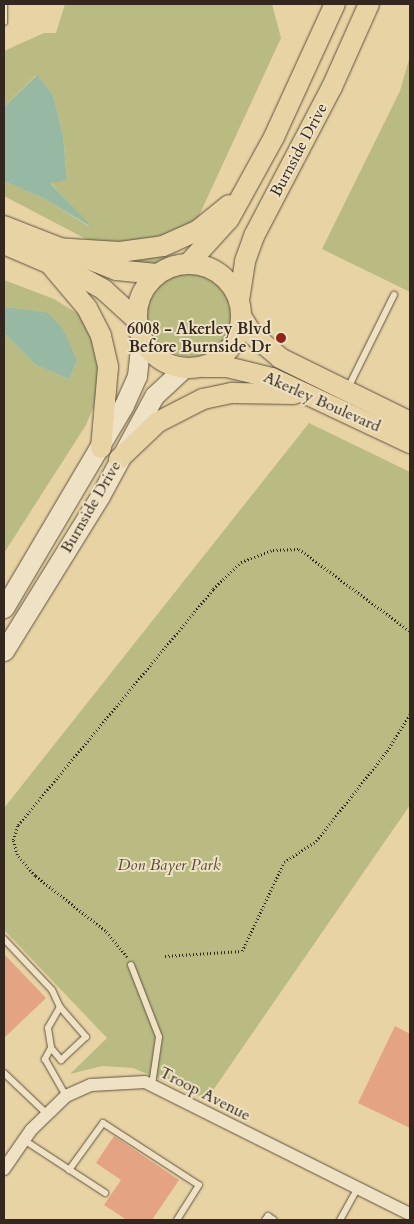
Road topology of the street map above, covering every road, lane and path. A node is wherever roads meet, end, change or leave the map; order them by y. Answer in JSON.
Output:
{"nodes":[{"id":1,"x":4,"y":4,"type":"edge"},
{"id":2,"x":335,"y":4,"type":"edge"},
{"id":3,"x":370,"y":4,"type":"edge"},
{"id":4,"x":4,"y":22,"type":"edge"},
{"id":5,"x":245,"y":190,"type":"junction"},
{"id":6,"x":4,"y":226,"type":"edge"},
{"id":7,"x":4,"y":244,"type":"edge"},
{"id":8,"x":52,"y":256,"type":"junction"},
{"id":9,"x":188,"y":264,"type":"junction"},
{"id":10,"x":157,"y":274,"type":"junction"},
{"id":11,"x":394,"y":295,"type":"dead end"},
{"id":12,"x":240,"y":308,"type":"junction"},
{"id":13,"x":139,"y":328,"type":"junction"},
{"id":14,"x":192,"y":367,"type":"junction"},
{"id":15,"x":346,"y":391,"type":"junction"},
{"id":16,"x":318,"y":398,"type":"junction"},
{"id":17,"x":410,"y":422,"type":"edge"},
{"id":18,"x":410,"y":443,"type":"edge"},
{"id":19,"x":101,"y":448,"type":"junction"},
{"id":20,"x":119,"y":458,"type":"junction"},
{"id":21,"x":4,"y":608,"type":"edge"},
{"id":22,"x":410,"y":631,"type":"edge"},
{"id":23,"x":4,"y":651,"type":"edge"},
{"id":24,"x":410,"y":714,"type":"edge"},
{"id":25,"x":4,"y":939,"type":"edge"},
{"id":26,"x":165,"y":956,"type":"dead end"},
{"id":27,"x":131,"y":965,"type":"joint"},
{"id":28,"x":60,"y":1007,"type":"junction"},
{"id":29,"x":51,"y":1048,"type":"junction"},
{"id":30,"x":4,"y":1073,"type":"edge"},
{"id":31,"x":152,"y":1086,"type":"junction"},
{"id":32,"x":66,"y":1096,"type":"junction"},
{"id":33,"x":46,"y":1113,"type":"junction"},
{"id":34,"x":24,"y":1140,"type":"junction"},
{"id":35,"x":4,"y":1169,"type":"edge"},
{"id":36,"x":70,"y":1170,"type":"junction"},
{"id":37,"x":358,"y":1188,"type":"junction"},
{"id":38,"x":105,"y":1193,"type":"dead end"},
{"id":39,"x":410,"y":1214,"type":"edge"},
{"id":40,"x":177,"y":1220,"type":"edge"},
{"id":41,"x":265,"y":1220,"type":"edge"},
{"id":42,"x":274,"y":1220,"type":"edge"},
{"id":43,"x":340,"y":1220,"type":"edge"}],
"edges":[{"from":1,"to":4,"type":"lane"},
{"from":2,"to":5,"type":"main road","name":"Burnside Drive"},
{"from":3,"to":12,"type":"main road","name":"Burnside Drive"},
{"from":5,"to":8,"type":"main road"},
{"from":5,"to":9,"type":"main road","name":"Burnside Drive"},
{"from":6,"to":8,"type":"main road"},
{"from":7,"to":8,"type":"main road"},
{"from":8,"to":10,"type":"main road"},
{"from":8,"to":13,"type":"main road"},
{"from":8,"to":19,"type":"main road"},
{"from":9,"to":10,"type":"main road"},
{"from":9,"to":12,"type":"main road"},
{"from":10,"to":13,"type":"main road"},
{"from":11,"to":15,"type":"lane"},
{"from":12,"to":14,"type":"main road"},
{"from":12,"to":15,"type":"main road","name":"Akerley Boulevard"},
{"from":13,"to":14,"type":"main road"},
{"from":13,"to":19,"type":"main road","name":"Burnside Drive"},
{"from":14,"to":16,"type":"main road","name":"Akerley Boulevard"},
{"from":14,"to":20,"type":"main road","name":"Burnside Drive"},
{"from":15,"to":17,"type":"main road","name":"Akerley Boulevard"},
{"from":16,"to":18,"type":"main road","name":"Akerley Boulevard"},
{"from":16,"to":20,"type":"main road"},
{"from":19,"to":21,"type":"main road","name":"Burnside Drive"},
{"from":20,"to":23,"type":"main road","name":"Burnside Drive"},
{"from":22,"to":27,"type":"path"},
{"from":24,"to":26,"type":"path"},
{"from":25,"to":28,"type":"lane"},
{"from":27,"to":31,"type":"lane"},
{"from":28,"to":29,"type":"lane"},
{"from":28,"to":29,"type":"lane"},
{"from":29,"to":32,"type":"lane"},
{"from":30,"to":33,"type":"lane"},
{"from":31,"to":32,"type":"street","name":"Troop Avenue"},
{"from":31,"to":37,"type":"street","name":"Troop Avenue"},
{"from":32,"to":33,"type":"street","name":"Troop Avenue"},
{"from":33,"to":34,"type":"street","name":"Troop Avenue"},
{"from":34,"to":35,"type":"street","name":"Troop Avenue"},
{"from":34,"to":36,"type":"lane"},
{"from":36,"to":38,"type":"lane"},
{"from":36,"to":40,"type":"lane"},
{"from":37,"to":39,"type":"street","name":"Troop Avenue"},
{"from":37,"to":43,"type":"lane"},
{"from":41,"to":42,"type":"lane"}]}
